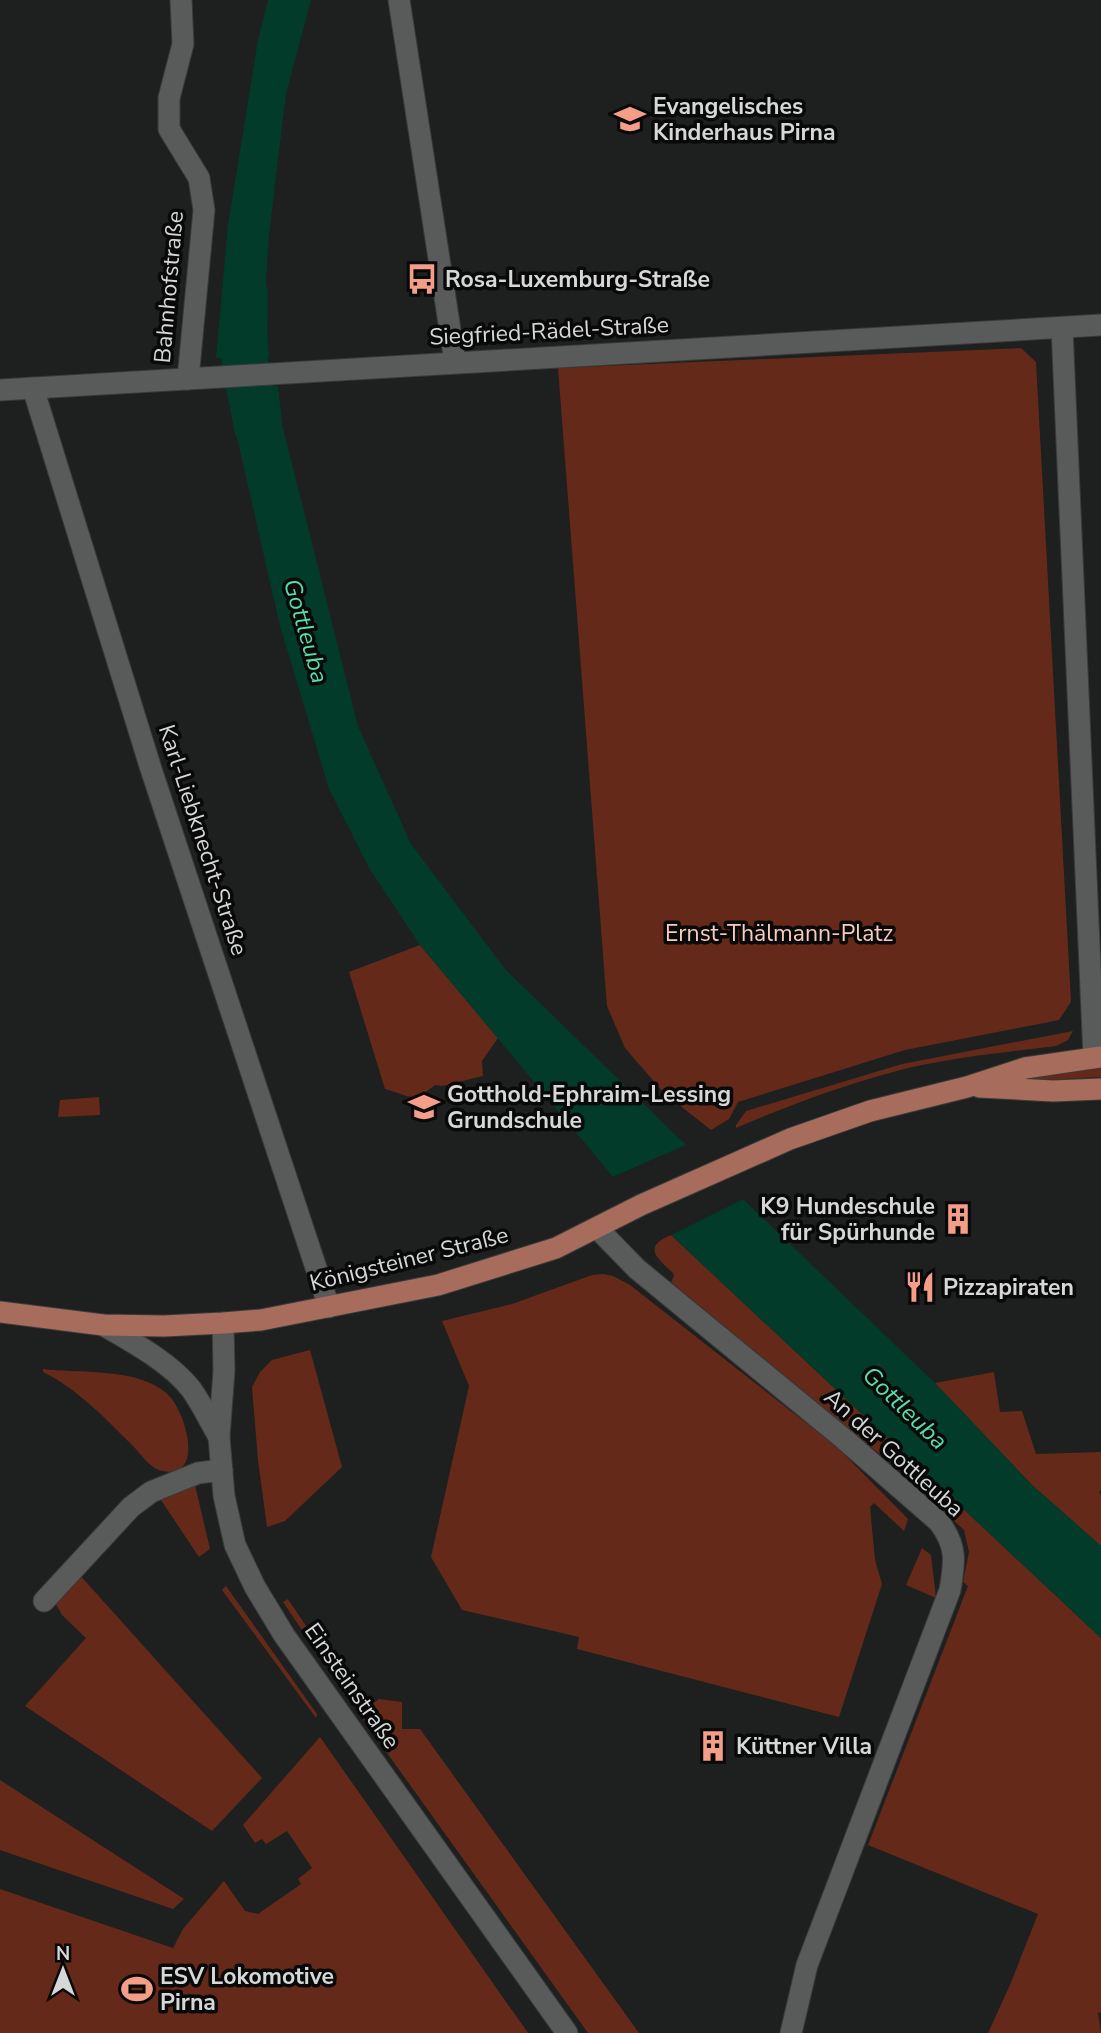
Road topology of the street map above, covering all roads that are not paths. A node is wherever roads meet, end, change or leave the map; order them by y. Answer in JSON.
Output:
{"nodes":[{"id":1,"x":181,"y":0,"type":"edge"},
{"id":2,"x":399,"y":0,"type":"edge"},
{"id":3,"x":1101,"y":325,"type":"edge"},
{"id":4,"x":1062,"y":328,"type":"junction"},
{"id":5,"x":455,"y":362,"type":"junction"},
{"id":6,"x":188,"y":379,"type":"junction"},
{"id":7,"x":33,"y":388,"type":"junction"},
{"id":8,"x":0,"y":390,"type":"edge"},
{"id":9,"x":1097,"y":1058,"type":"edge"},
{"id":10,"x":967,"y":1087,"type":"junction"},
{"id":11,"x":1101,"y":1089,"type":"edge"},
{"id":12,"x":597,"y":1228,"type":"junction"},
{"id":13,"x":329,"y":1307,"type":"junction"},
{"id":14,"x":0,"y":1312,"type":"edge"},
{"id":15,"x":223,"y":1323,"type":"junction"},
{"id":16,"x":103,"y":1325,"type":"junction"},
{"id":17,"x":219,"y":1437,"type":"junction"},
{"id":18,"x":222,"y":1470,"type":"junction"},
{"id":19,"x":44,"y":1601,"type":"dead end"},
{"id":20,"x":567,"y":2033,"type":"edge"},
{"id":21,"x":791,"y":2033,"type":"edge"}],
"edges":[{"from":1,"to":6,"type":"street","name":"Bahnhofstraße"},
{"from":2,"to":5,"type":"street"},
{"from":3,"to":4,"type":"street","name":"Siegfried-Rädel-Straße"},
{"from":4,"to":5,"type":"street","name":"Siegfried-Rädel-Straße"},
{"from":4,"to":9,"type":"street"},
{"from":5,"to":6,"type":"street","name":"Siegfried-Rädel-Straße"},
{"from":6,"to":7,"type":"street","name":"Siegfried-Rädel-Straße"},
{"from":7,"to":8,"type":"street","name":"Siegfried-Rädel-Straße"},
{"from":7,"to":13,"type":"street","name":"Karl-Liebknecht-Straße"},
{"from":9,"to":10,"type":"main road","name":"Königsteiner Straße"},
{"from":10,"to":11,"type":"main road","name":"Königsteiner Straße"},
{"from":10,"to":12,"type":"main road","name":"Königsteiner Straße"},
{"from":12,"to":13,"type":"main road","name":"Königsteiner Straße"},
{"from":12,"to":21,"type":"street","name":"An der Gottleuba"},
{"from":13,"to":15,"type":"main road","name":"Königsteiner Straße"},
{"from":14,"to":16,"type":"main road","name":"Königsteiner Straße"},
{"from":15,"to":16,"type":"main road","name":"Königsteiner Straße"},
{"from":15,"to":17,"type":"street","name":"Einsteinstraße"},
{"from":16,"to":17,"type":"street"},
{"from":17,"to":18,"type":"street","name":"Einsteinstraße"},
{"from":18,"to":19,"type":"street"},
{"from":18,"to":20,"type":"street","name":"Einsteinstraße"}]}
